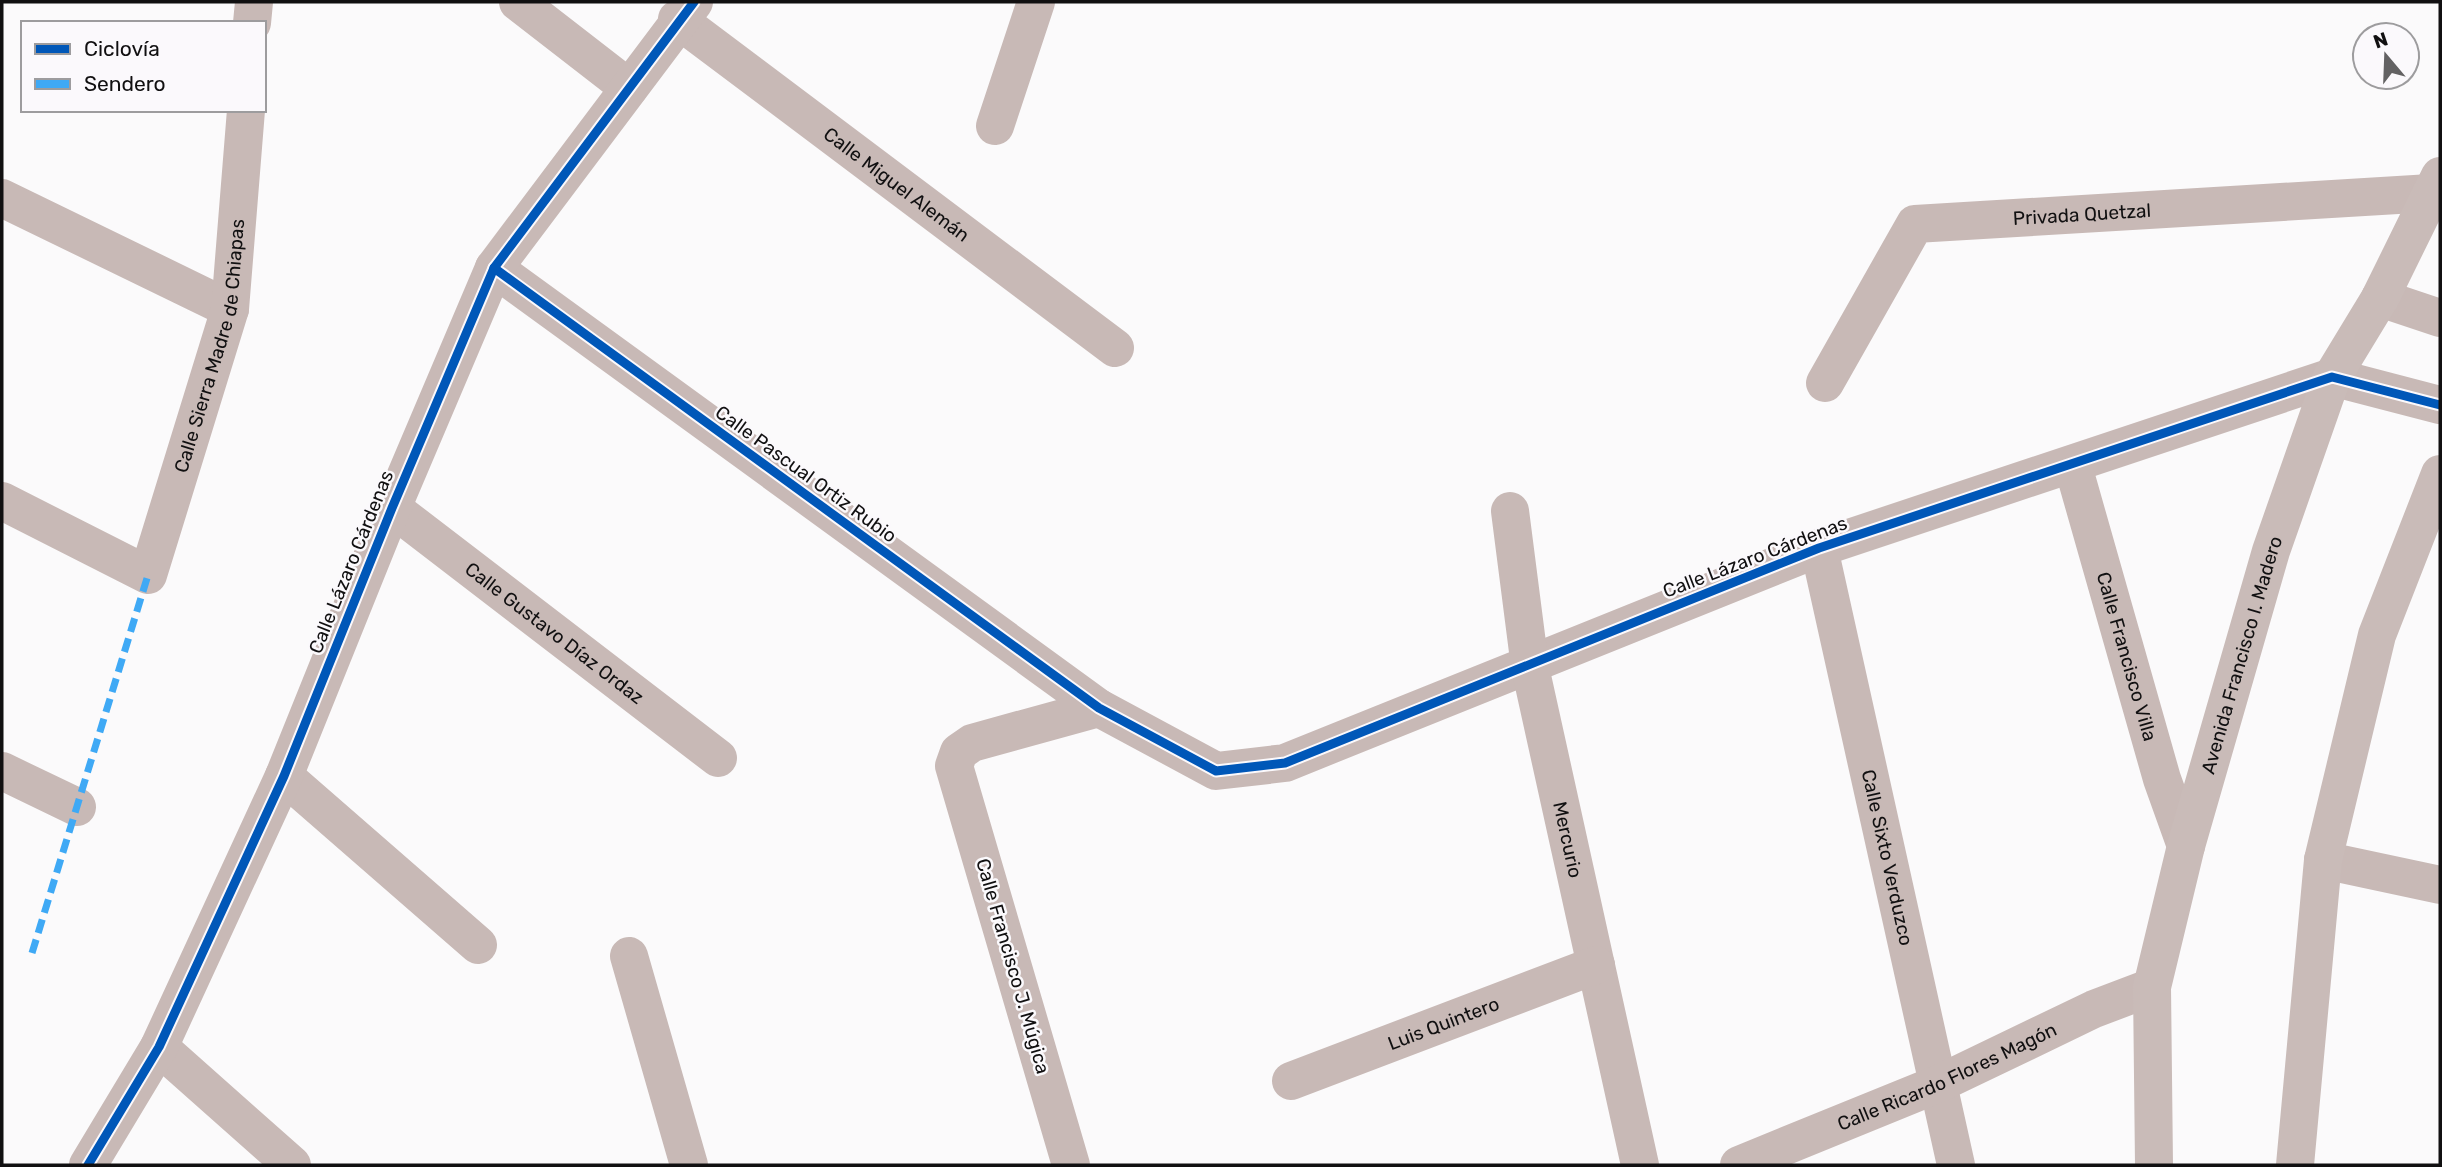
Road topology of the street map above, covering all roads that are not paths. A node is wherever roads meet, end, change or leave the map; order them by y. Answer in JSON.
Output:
{"nodes":[{"id":1,"x":254,"y":2,"type":"edge"},
{"id":2,"x":519,"y":2,"type":"edge"},
{"id":3,"x":1036,"y":2,"type":"edge"},
{"id":4,"x":686,"y":10,"type":"edge"},
{"id":5,"x":252,"y":21,"type":"edge"},
{"id":6,"x":629,"y":89,"type":"junction"},
{"id":7,"x":246,"y":112,"type":"edge"},
{"id":8,"x":995,"y":126,"type":"dead end"},
{"id":9,"x":2435,"y":185,"type":"edge"},
{"id":10,"x":2,"y":198,"type":"edge"},
{"id":11,"x":494,"y":268,"type":"junction"},
{"id":12,"x":2380,"y":298,"type":"junction"},
{"id":13,"x":230,"y":309,"type":"junction"},
{"id":14,"x":2440,"y":318,"type":"edge"},
{"id":15,"x":1115,"y":348,"type":"dead end"},
{"id":16,"x":2332,"y":377,"type":"junction"},
{"id":17,"x":1825,"y":383,"type":"dead end"},
{"id":18,"x":2440,"y":405,"type":"edge"},
{"id":19,"x":2073,"y":466,"type":"junction"},
{"id":20,"x":2440,"y":474,"type":"edge"},
{"id":21,"x":2,"y":501,"type":"edge"},
{"id":22,"x":391,"y":508,"type":"junction"},
{"id":23,"x":1510,"y":510,"type":"dead end"},
{"id":24,"x":1819,"y":548,"type":"junction"},
{"id":25,"x":1530,"y":667,"type":"junction"},
{"id":26,"x":1098,"y":708,"type":"junction"},
{"id":27,"x":718,"y":758,"type":"dead end"},
{"id":28,"x":2,"y":771,"type":"edge"},
{"id":29,"x":284,"y":776,"type":"junction"},
{"id":30,"x":77,"y":807,"type":"dead end"},
{"id":31,"x":2186,"y":846,"type":"junction"},
{"id":32,"x":2323,"y":860,"type":"junction"},
{"id":33,"x":2440,"y":885,"type":"edge"},
{"id":34,"x":478,"y":945,"type":"dead end"},
{"id":35,"x":629,"y":956,"type":"dead end"},
{"id":36,"x":1596,"y":965,"type":"junction"},
{"id":37,"x":2151,"y":987,"type":"junction"},
{"id":38,"x":159,"y":1047,"type":"junction"},
{"id":39,"x":1291,"y":1081,"type":"dead end"},
{"id":40,"x":1938,"y":1084,"type":"junction"},
{"id":41,"x":88,"y":1165,"type":"edge"},
{"id":42,"x":292,"y":1165,"type":"edge"},
{"id":43,"x":689,"y":1165,"type":"edge"},
{"id":44,"x":1071,"y":1165,"type":"edge"},
{"id":45,"x":1640,"y":1165,"type":"edge"},
{"id":46,"x":1739,"y":1165,"type":"edge"},
{"id":47,"x":1956,"y":1165,"type":"edge"},
{"id":48,"x":2154,"y":1165,"type":"edge"},
{"id":49,"x":2295,"y":1165,"type":"edge"}],
"edges":[{"from":1,"to":5,"type":"street"},
{"from":2,"to":6,"type":"street"},
{"from":3,"to":8,"type":"street"},
{"from":4,"to":6,"type":"street","name":"Calle Lázaro Cárdenas"},
{"from":4,"to":15,"type":"street","name":"Calle Miguel Alemán"},
{"from":6,"to":11,"type":"street","name":"Calle Lázaro Cárdenas"},
{"from":7,"to":13,"type":"street","name":"Calle Sierra Madre de Chiapas"},
{"from":9,"to":12,"type":"main road","name":"Avenida Francisco I. Madero"},
{"from":9,"to":17,"type":"street","name":"Privada Quetzal"},
{"from":10,"to":13,"type":"street"},
{"from":11,"to":22,"type":"street","name":"Calle Lázaro Cárdenas"},
{"from":11,"to":26,"type":"street","name":"Calle Pascual Ortiz Rubio"},
{"from":12,"to":14,"type":"street"},
{"from":12,"to":16,"type":"main road","name":"Avenida Francisco I. Madero"},
{"from":13,"to":21,"type":"street","name":"Calle Sierra Madre de Chiapas"},
{"from":16,"to":18,"type":"street"},
{"from":16,"to":19,"type":"street","name":"Calle Lázaro Cárdenas"},
{"from":16,"to":31,"type":"main road","name":"Avenida Francisco I. Madero"},
{"from":19,"to":24,"type":"street","name":"Calle Lázaro Cárdenas"},
{"from":19,"to":31,"type":"street","name":"Calle Francisco Villa"},
{"from":20,"to":32,"type":"main road"},
{"from":22,"to":27,"type":"street","name":"Calle Gustavo Díaz Ordaz"},
{"from":22,"to":29,"type":"street","name":"Calle Lázaro Cárdenas"},
{"from":23,"to":25,"type":"street","name":"Mercurio"},
{"from":24,"to":25,"type":"street","name":"Calle Lázaro Cárdenas"},
{"from":24,"to":40,"type":"street","name":"Calle Sixto Verduzco"},
{"from":25,"to":26,"type":"street","name":"Calle Lázaro Cárdenas"},
{"from":25,"to":36,"type":"street","name":"Mercurio"},
{"from":26,"to":44,"type":"street","name":"Calle Francisco J. Múgica"},
{"from":28,"to":30,"type":"street"},
{"from":29,"to":34,"type":"street"},
{"from":29,"to":38,"type":"street","name":"Calle Lázaro Cárdenas"},
{"from":31,"to":37,"type":"main road","name":"Avenida Francisco I. Madero"},
{"from":32,"to":33,"type":"street"},
{"from":32,"to":49,"type":"main road"},
{"from":35,"to":43,"type":"street"},
{"from":36,"to":39,"type":"street","name":"Luis Quintero"},
{"from":36,"to":45,"type":"street","name":"Mercurio"},
{"from":37,"to":40,"type":"street","name":"Calle Ricardo Flores Magón"},
{"from":37,"to":48,"type":"main road","name":"Avenida Francisco I. Madero"},
{"from":38,"to":41,"type":"street","name":"Calle Lázaro Cárdenas"},
{"from":38,"to":42,"type":"street"},
{"from":40,"to":46,"type":"street","name":"Calle Ricardo Flores Magón"},
{"from":40,"to":47,"type":"street","name":"Calle Sixto Verduzco"}]}
